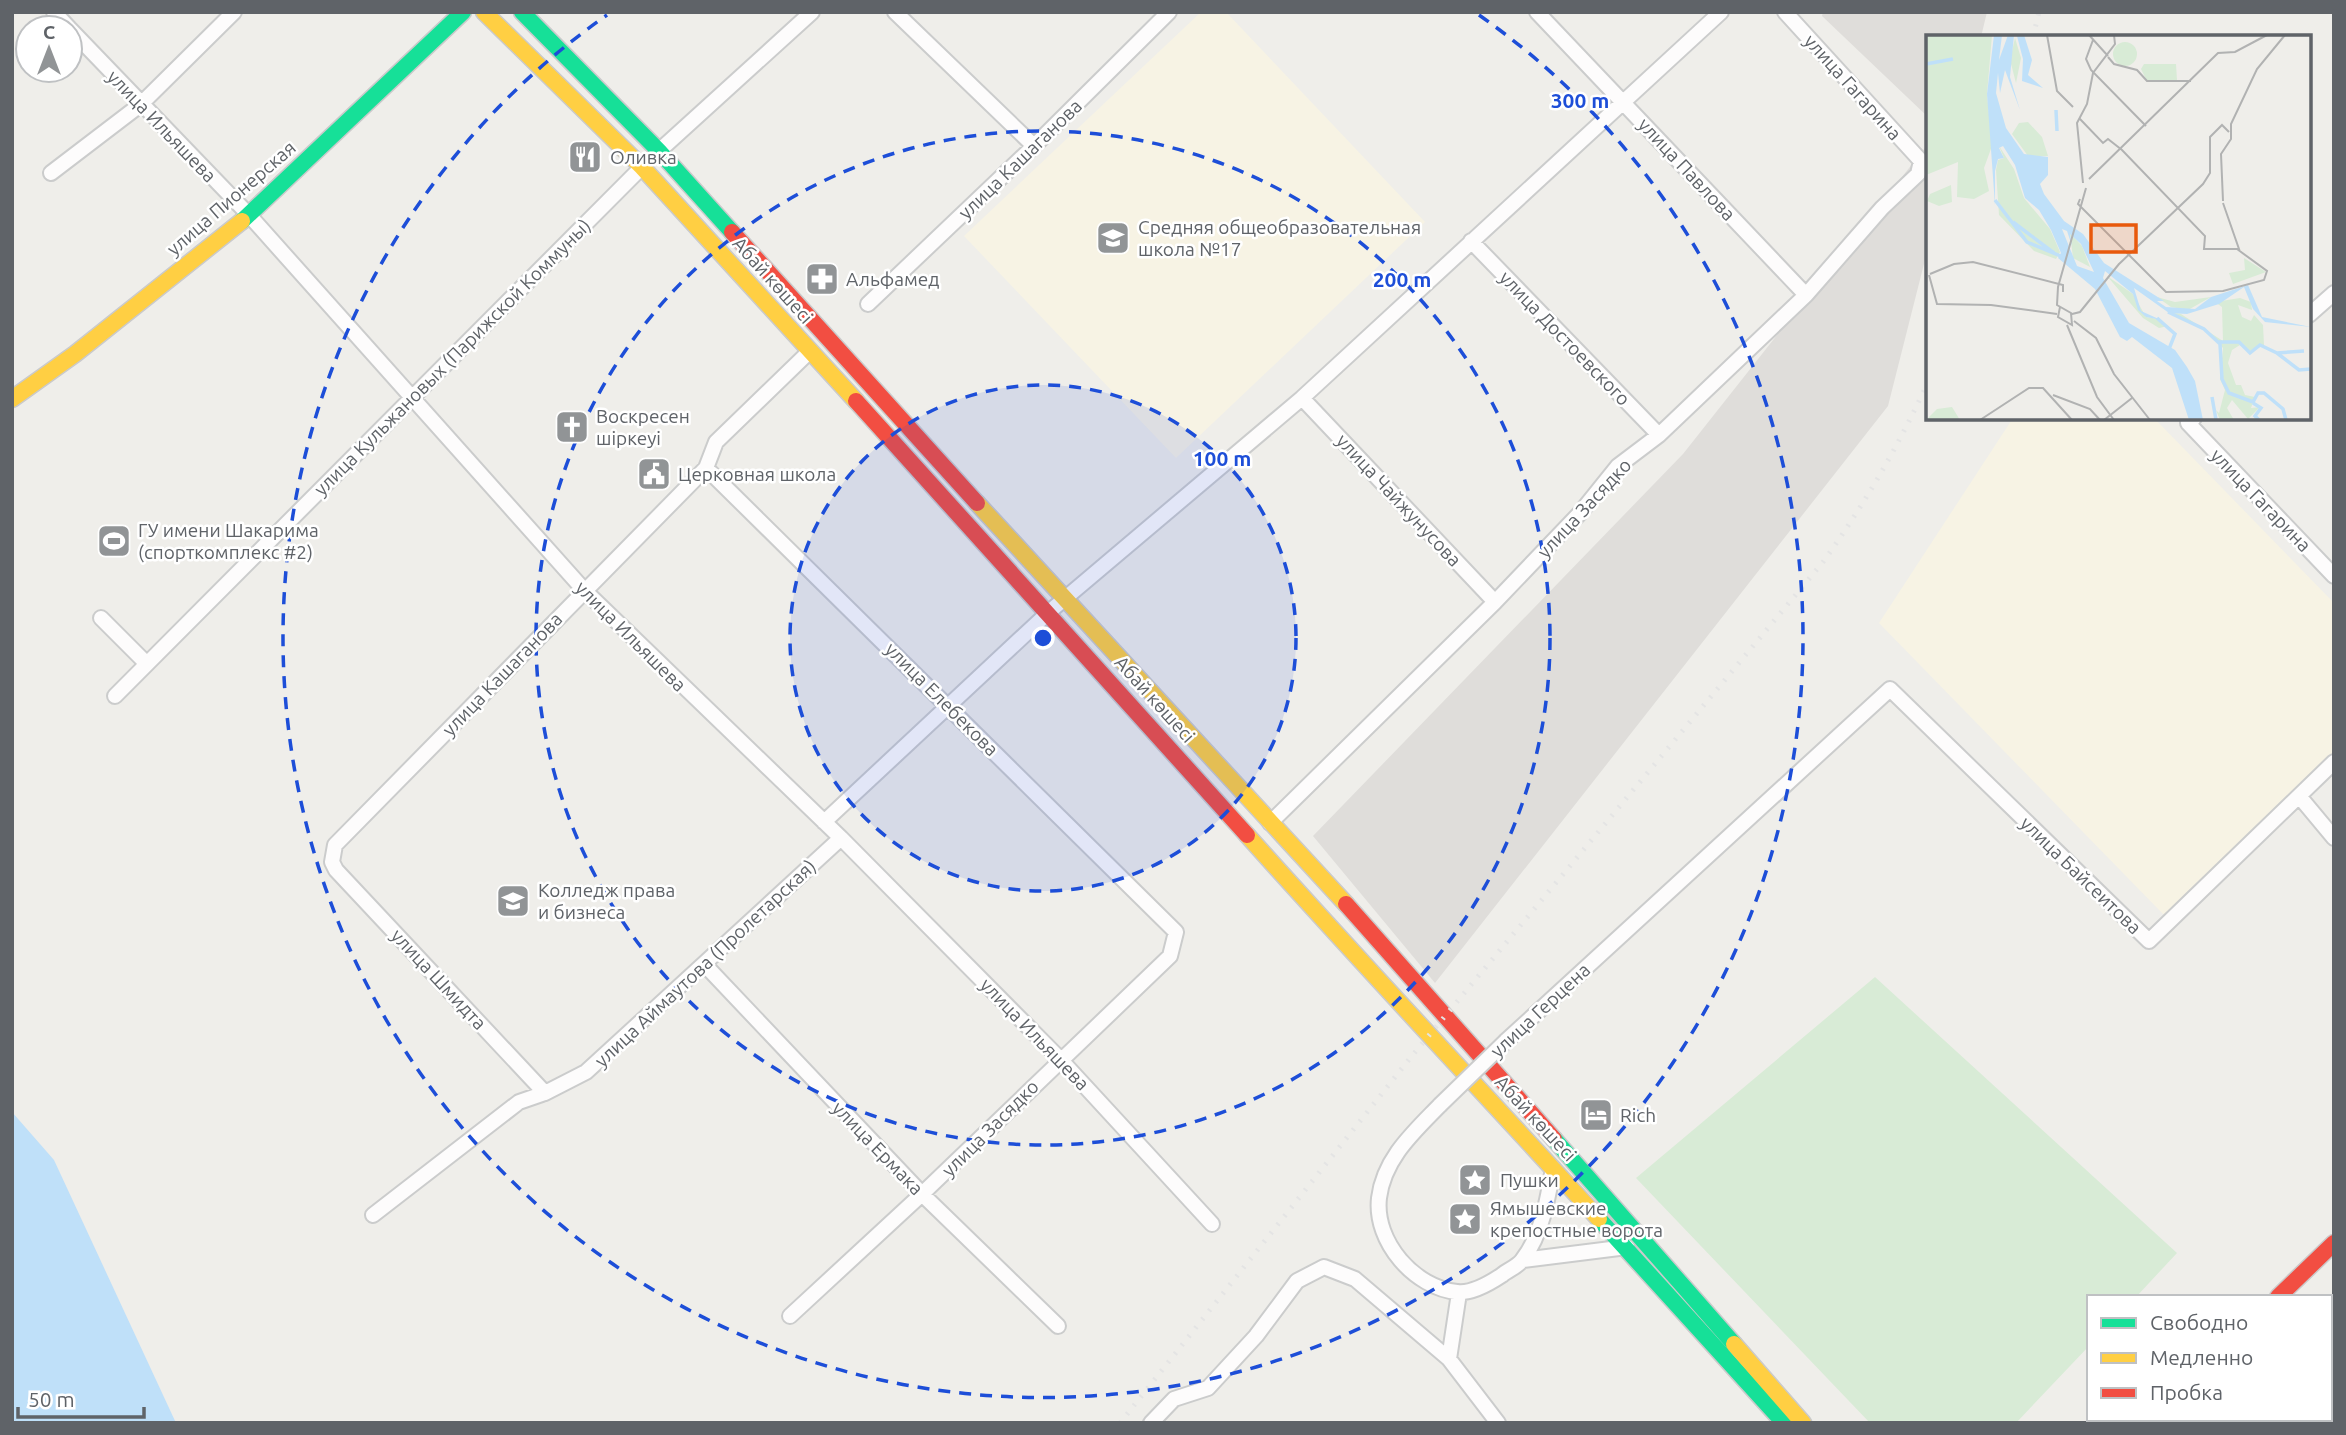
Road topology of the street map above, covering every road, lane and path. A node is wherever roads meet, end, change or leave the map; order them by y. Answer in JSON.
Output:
{"nodes":[{"id":1,"x":234,"y":12,"type":"edge"},
{"id":2,"x":463,"y":12,"type":"edge"},
{"id":3,"x":484,"y":12,"type":"edge"},
{"id":4,"x":522,"y":12,"type":"edge"},
{"id":5,"x":812,"y":12,"type":"edge"},
{"id":6,"x":895,"y":12,"type":"edge"},
{"id":7,"x":1169,"y":12,"type":"edge"},
{"id":8,"x":1537,"y":12,"type":"edge"},
{"id":9,"x":1721,"y":12,"type":"edge"},
{"id":10,"x":1785,"y":12,"type":"edge"},
{"id":11,"x":84,"y":45,"type":"edge"},
{"id":12,"x":1625,"y":104,"type":"junction"},
{"id":13,"x":141,"y":105,"type":"junction"},
{"id":14,"x":1034,"y":146,"type":"junction"},
{"id":15,"x":659,"y":151,"type":"junction"},
{"id":16,"x":1921,"y":161,"type":"joint"},
{"id":17,"x":642,"y":167,"type":"junction"},
{"id":18,"x":51,"y":173,"type":"dead end"},
{"id":19,"x":249,"y":215,"type":"junction"},
{"id":20,"x":1471,"y":241,"type":"junction"},
{"id":21,"x":2334,"y":293,"type":"edge"},
{"id":22,"x":1806,"y":295,"type":"junction"},
{"id":23,"x":868,"y":304,"type":"dead end"},
{"id":24,"x":2311,"y":313,"type":"edge"},
{"id":25,"x":810,"y":351,"type":"junction"},
{"id":26,"x":411,"y":396,"type":"junction"},
{"id":27,"x":1302,"y":398,"type":"junction"},
{"id":28,"x":12,"y":399,"type":"edge"},
{"id":29,"x":2191,"y":421,"type":"edge"},
{"id":30,"x":1659,"y":435,"type":"junction"},
{"id":31,"x":706,"y":468,"type":"junction"},
{"id":32,"x":2334,"y":576,"type":"edge"},
{"id":33,"x":584,"y":590,"type":"junction"},
{"id":34,"x":1064,"y":599,"type":"junction"},
{"id":35,"x":1496,"y":602,"type":"junction"},
{"id":36,"x":1049,"y":611,"type":"junction"},
{"id":37,"x":101,"y":618,"type":"dead end"},
{"id":38,"x":147,"y":664,"type":"junction"},
{"id":39,"x":1890,"y":689,"type":"joint"},
{"id":40,"x":115,"y":696,"type":"dead end"},
{"id":41,"x":950,"y":706,"type":"junction"},
{"id":42,"x":2334,"y":762,"type":"edge"},
{"id":43,"x":2299,"y":796,"type":"junction"},
{"id":44,"x":824,"y":822,"type":"junction"},
{"id":45,"x":1270,"y":822,"type":"junction"},
{"id":46,"x":841,"y":838,"type":"junction"},
{"id":47,"x":2334,"y":838,"type":"edge"},
{"id":48,"x":335,"y":845,"type":"joint"},
{"id":49,"x":1176,"y":932,"type":"joint"},
{"id":50,"x":705,"y":965,"type":"junction"},
{"id":51,"x":1060,"y":1059,"type":"junction"},
{"id":52,"x":545,"y":1093,"type":"junction"},
{"id":53,"x":1553,"y":1168,"type":"junction"},
{"id":54,"x":922,"y":1194,"type":"junction"},
{"id":55,"x":373,"y":1215,"type":"dead end"},
{"id":56,"x":1212,"y":1224,"type":"dead end"},
{"id":57,"x":2334,"y":1243,"type":"edge"},
{"id":58,"x":1627,"y":1247,"type":"junction"},
{"id":59,"x":1523,"y":1260,"type":"junction"},
{"id":60,"x":1460,"y":1293,"type":"junction"},
{"id":61,"x":2280,"y":1295,"type":"edge"},
{"id":62,"x":790,"y":1316,"type":"dead end"},
{"id":63,"x":1058,"y":1326,"type":"dead end"},
{"id":64,"x":1449,"y":1359,"type":"junction"},
{"id":65,"x":1151,"y":1423,"type":"edge"},
{"id":66,"x":1498,"y":1423,"type":"edge"},
{"id":67,"x":1784,"y":1423,"type":"edge"},
{"id":68,"x":1803,"y":1423,"type":"edge"}],
"edges":[{"from":1,"to":13,"type":"street"},
{"from":2,"to":19,"type":"main road","name":"улица Пионерская"},
{"from":3,"to":17,"type":"main road","name":"Абай көшесі"},
{"from":4,"to":15,"type":"main road","name":"Абай көшесі"},
{"from":5,"to":15,"type":"street"},
{"from":6,"to":14,"type":"street"},
{"from":7,"to":14,"type":"street","name":"улица Кашаганова"},
{"from":8,"to":12,"type":"street","name":"улица Павлова"},
{"from":9,"to":12,"type":"street"},
{"from":10,"to":16,"type":"street","name":"улица Гагарина"},
{"from":11,"to":13,"type":"street","name":"улица Ильяшева"},
{"from":12,"to":20,"type":"street"},
{"from":12,"to":22,"type":"street","name":"улица Павлова"},
{"from":13,"to":18,"type":"street"},
{"from":13,"to":19,"type":"street","name":"улица Ильяшева"},
{"from":14,"to":23,"type":"street","name":"улица Кашаганова"},
{"from":15,"to":34,"type":"main road","name":"Абай көшесі"},
{"from":16,"to":22,"type":"street","name":"улица Засядко"},
{"from":17,"to":25,"type":"main road","name":"Абай көшесі"},
{"from":17,"to":26,"type":"street","name":"улица Кульжановых (Парижской Коммуны)"},
{"from":19,"to":26,"type":"street","name":"улица Ильяшева"},
{"from":19,"to":28,"type":"main road","name":"улица Пионерская"},
{"from":20,"to":27,"type":"street"},
{"from":20,"to":30,"type":"street","name":"улица Достоевского"},
{"from":21,"to":24,"type":"street"},
{"from":22,"to":30,"type":"street","name":"улица Засядко"},
{"from":25,"to":31,"type":"street","name":"улица Кашаганова"},
{"from":25,"to":36,"type":"main road","name":"Абай көшесі"},
{"from":26,"to":33,"type":"street","name":"улица Ильяшева"},
{"from":26,"to":38,"type":"street","name":"улица Кульжановых (Парижской Коммуны)"},
{"from":27,"to":34,"type":"street"},
{"from":27,"to":35,"type":"street","name":"улица Чайжунусова"},
{"from":29,"to":32,"type":"street","name":"улица Гагарина"},
{"from":30,"to":35,"type":"street","name":"улица Засядко"},
{"from":31,"to":33,"type":"street","name":"улица Кашаганова"},
{"from":31,"to":41,"type":"street","name":"улица Елебекова"},
{"from":33,"to":44,"type":"street","name":"улица Ильяшева"},
{"from":33,"to":48,"type":"street","name":"улица Кашаганова"},
{"from":34,"to":36,"type":"street"},
{"from":34,"to":45,"type":"main road","name":"Абай көшесі"},
{"from":35,"to":45,"type":"street","name":"улица Засядко"},
{"from":36,"to":41,"type":"street"},
{"from":36,"to":53,"type":"main road","name":"Абай көшесі"},
{"from":37,"to":38,"type":"street"},
{"from":38,"to":40,"type":"street","name":"улица Кульжановых (Парижской Коммуны)"},
{"from":39,"to":43,"type":"street","name":"улица Байсеитова"},
{"from":39,"to":60,"type":"street","name":"улица Герцена","bridge":true},
{"from":41,"to":44,"type":"street"},
{"from":41,"to":49,"type":"street","name":"улица Елебекова"},
{"from":42,"to":43,"type":"street","name":"улица Байсеитова"},
{"from":43,"to":47,"type":"street"},
{"from":44,"to":46,"type":"street","name":"улица Ильяшева"},
{"from":45,"to":68,"type":"main road","name":"Абай көшесі"},
{"from":46,"to":50,"type":"street","name":"улица Аймаутова (Пролетарская)"},
{"from":46,"to":51,"type":"street","name":"улица Ильяшева"},
{"from":48,"to":52,"type":"street","name":"улица Шмидта"},
{"from":49,"to":51,"type":"street","name":"улица Засядко"},
{"from":50,"to":52,"type":"street","name":"улица Аймаутова (Пролетарская)"},
{"from":50,"to":54,"type":"street","name":"улица Ермака"},
{"from":51,"to":54,"type":"street","name":"улица Засядко"},
{"from":51,"to":56,"type":"street","name":"улица Ильяшева"},
{"from":52,"to":55,"type":"street"},
{"from":53,"to":58,"type":"main road","name":"Абай көшесі"},
{"from":53,"to":59,"type":"street"},
{"from":54,"to":62,"type":"street","name":"улица Засядко"},
{"from":54,"to":63,"type":"street","name":"улица Ермака"},
{"from":57,"to":61,"type":"main road"},
{"from":58,"to":59,"type":"street"},
{"from":58,"to":67,"type":"main road","name":"Абай көшесі"},
{"from":59,"to":60,"type":"street"},
{"from":60,"to":64,"type":"street"},
{"from":64,"to":65,"type":"street"},
{"from":64,"to":66,"type":"street"}]}
